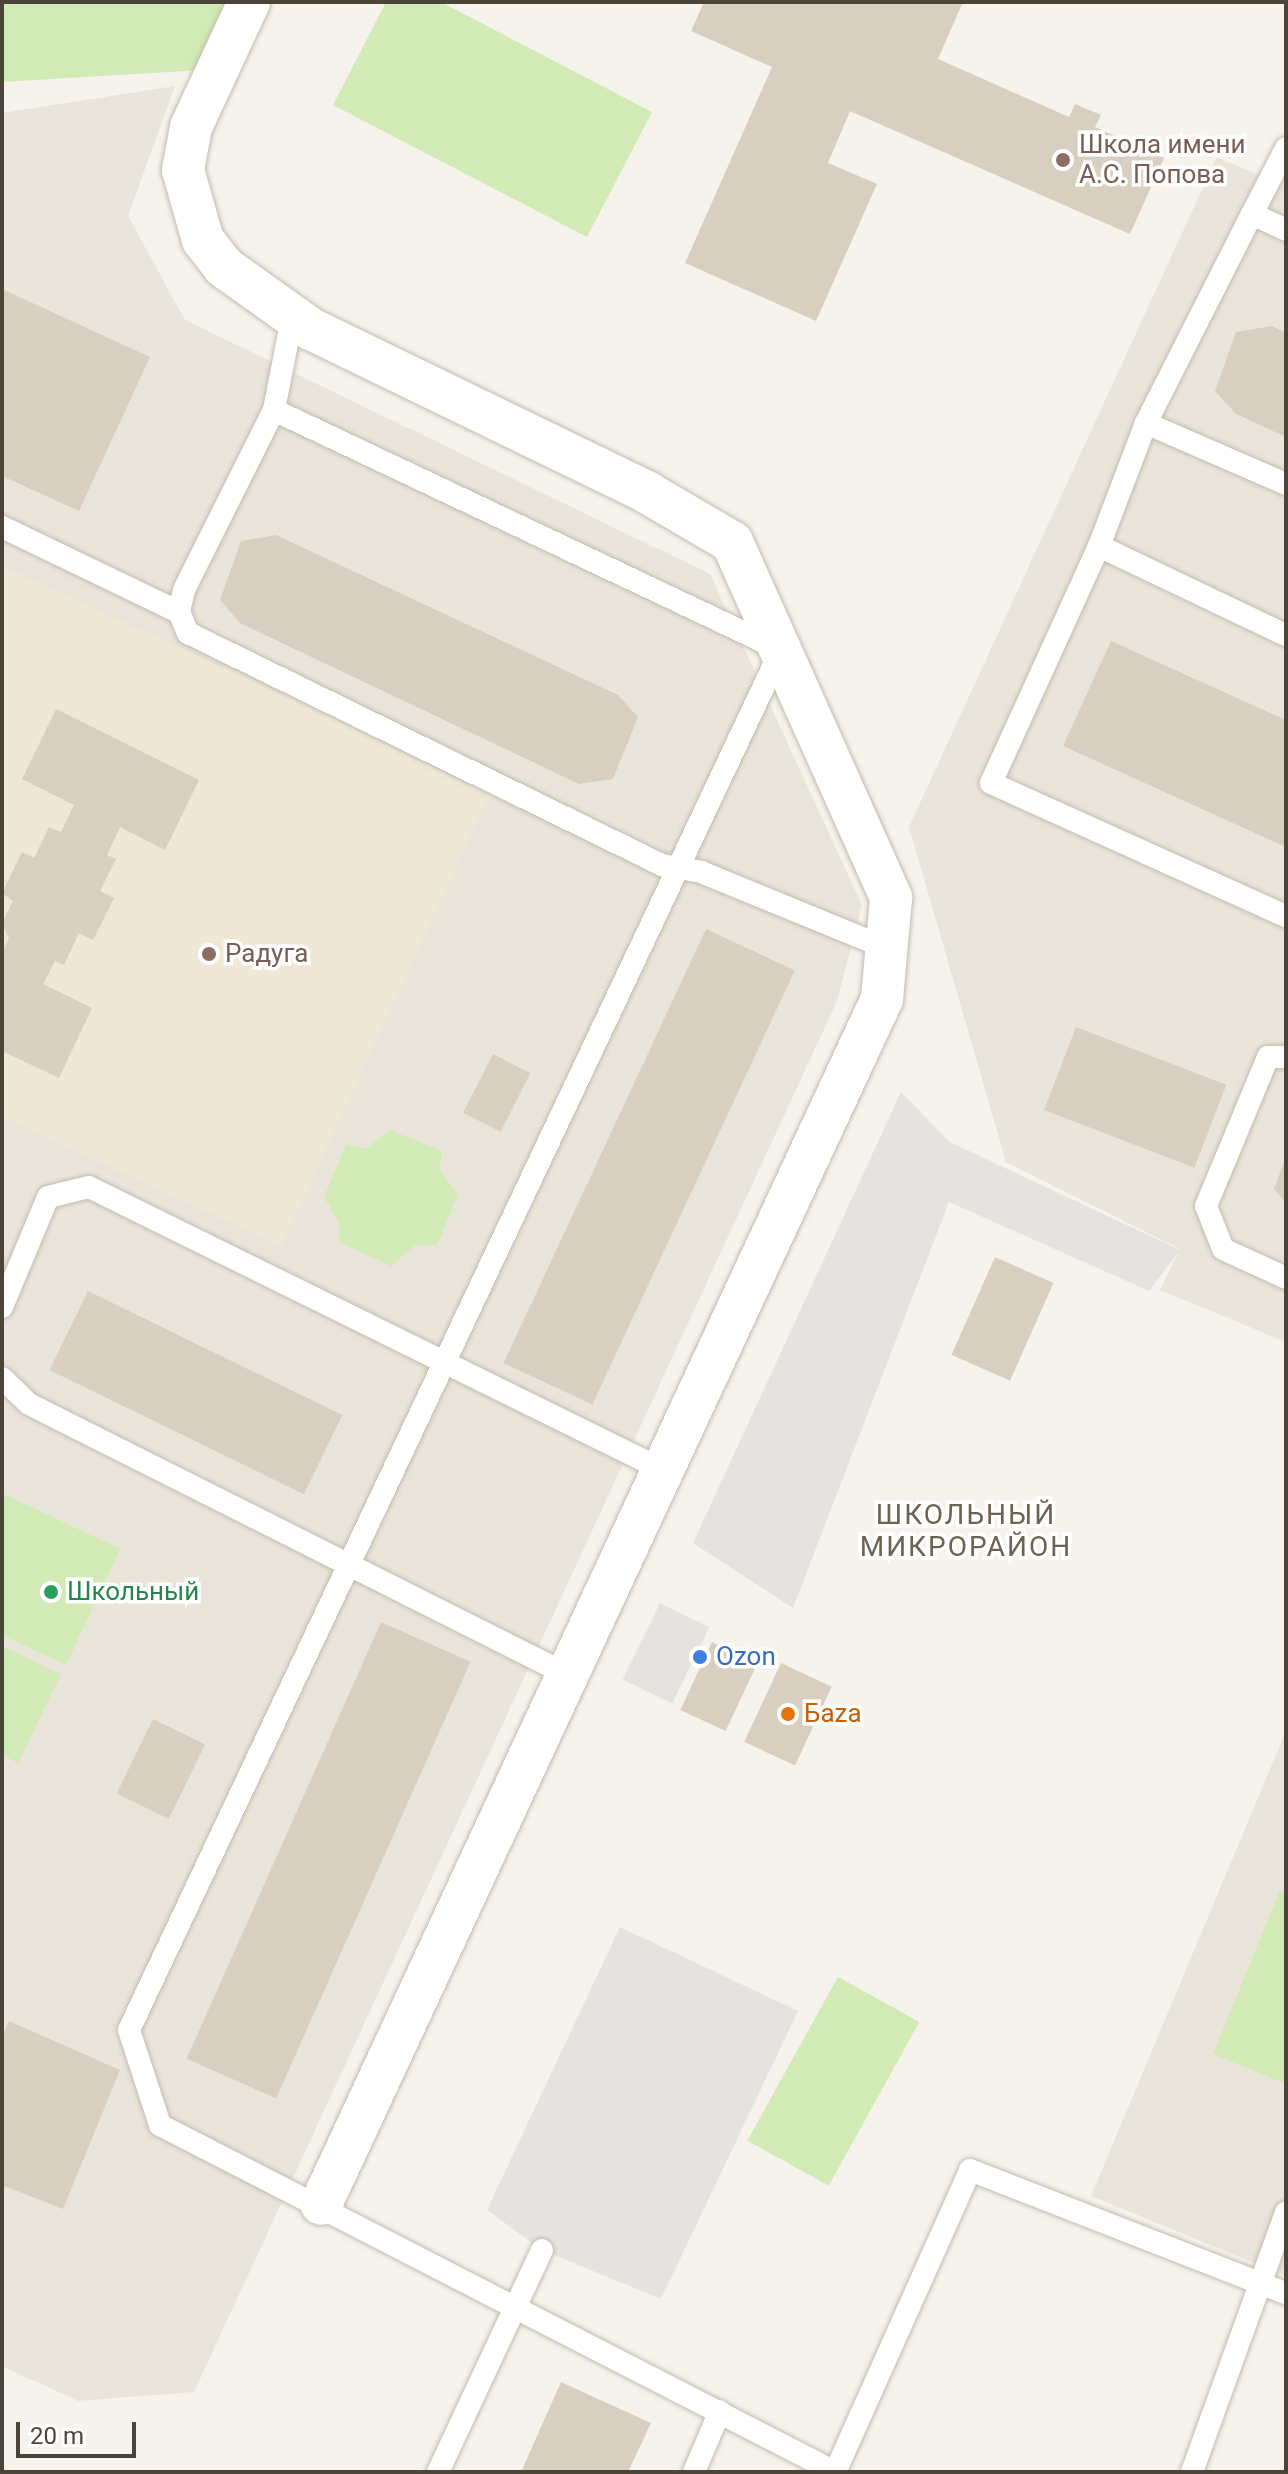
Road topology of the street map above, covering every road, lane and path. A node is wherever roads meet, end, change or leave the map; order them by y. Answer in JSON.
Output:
{"nodes":[{"id":1,"x":249,"y":2,"type":"edge"},
{"id":2,"x":1286,"y":148,"type":"edge"},
{"id":3,"x":1252,"y":214,"type":"junction"},
{"id":4,"x":1286,"y":230,"type":"edge"},
{"id":5,"x":292,"y":318,"type":"junction"},
{"id":6,"x":274,"y":410,"type":"junction"},
{"id":7,"x":1146,"y":423,"type":"junction"},
{"id":8,"x":1286,"y":484,"type":"edge"},
{"id":9,"x":2,"y":527,"type":"edge"},
{"id":10,"x":1099,"y":546,"type":"junction"},
{"id":11,"x":179,"y":612,"type":"junction"},
{"id":12,"x":1286,"y":635,"type":"edge"},
{"id":13,"x":781,"y":650,"type":"junction"},
{"id":14,"x":678,"y":868,"type":"junction"},
{"id":15,"x":1286,"y":916,"type":"edge"},
{"id":16,"x":886,"y":948,"type":"junction"},
{"id":17,"x":1286,"y":1057,"type":"edge"},
{"id":18,"x":1286,"y":1278,"type":"edge"},
{"id":19,"x":2,"y":1307,"type":"edge"},
{"id":20,"x":444,"y":1364,"type":"junction"},
{"id":21,"x":2,"y":1378,"type":"edge"},
{"id":22,"x":661,"y":1469,"type":"junction"},
{"id":23,"x":349,"y":1565,"type":"junction"},
{"id":24,"x":566,"y":1674,"type":"junction"},
{"id":25,"x":321,"y":2204,"type":"junction"},
{"id":26,"x":1286,"y":2212,"type":"edge"},
{"id":27,"x":542,"y":2250,"type":"dead end"},
{"id":28,"x":1256,"y":2281,"type":"junction"},
{"id":29,"x":1286,"y":2293,"type":"edge"},
{"id":30,"x":514,"y":2306,"type":"junction"},
{"id":31,"x":720,"y":2411,"type":"junction"},
{"id":32,"x":836,"y":2470,"type":"edge"},
{"id":33,"x":438,"y":2472,"type":"edge"},
{"id":34,"x":694,"y":2472,"type":"edge"},
{"id":35,"x":1192,"y":2472,"type":"edge"}],
"edges":[{"from":1,"to":5,"type":"street"},
{"from":2,"to":3,"type":"lane"},
{"from":3,"to":4,"type":"lane"},
{"from":3,"to":7,"type":"lane"},
{"from":5,"to":6,"type":"lane"},
{"from":5,"to":13,"type":"street"},
{"from":6,"to":11,"type":"lane"},
{"from":6,"to":13,"type":"lane"},
{"from":7,"to":8,"type":"lane"},
{"from":7,"to":10,"type":"lane"},
{"from":9,"to":11,"type":"lane"},
{"from":10,"to":12,"type":"lane"},
{"from":10,"to":15,"type":"lane"},
{"from":11,"to":14,"type":"lane"},
{"from":13,"to":14,"type":"lane"},
{"from":13,"to":16,"type":"street"},
{"from":14,"to":16,"type":"lane"},
{"from":14,"to":20,"type":"lane"},
{"from":16,"to":22,"type":"street"},
{"from":17,"to":18,"type":"lane"},
{"from":19,"to":20,"type":"lane"},
{"from":20,"to":22,"type":"lane"},
{"from":20,"to":23,"type":"lane"},
{"from":21,"to":23,"type":"lane"},
{"from":22,"to":24,"type":"street"},
{"from":23,"to":24,"type":"lane"},
{"from":23,"to":25,"type":"lane"},
{"from":24,"to":25,"type":"street"},
{"from":25,"to":30,"type":"lane"},
{"from":26,"to":28,"type":"lane"},
{"from":27,"to":30,"type":"lane"},
{"from":28,"to":29,"type":"lane"},
{"from":28,"to":32,"type":"lane"},
{"from":28,"to":35,"type":"lane"},
{"from":30,"to":31,"type":"lane"},
{"from":30,"to":33,"type":"lane"},
{"from":31,"to":32,"type":"lane"},
{"from":31,"to":34,"type":"lane"}]}
